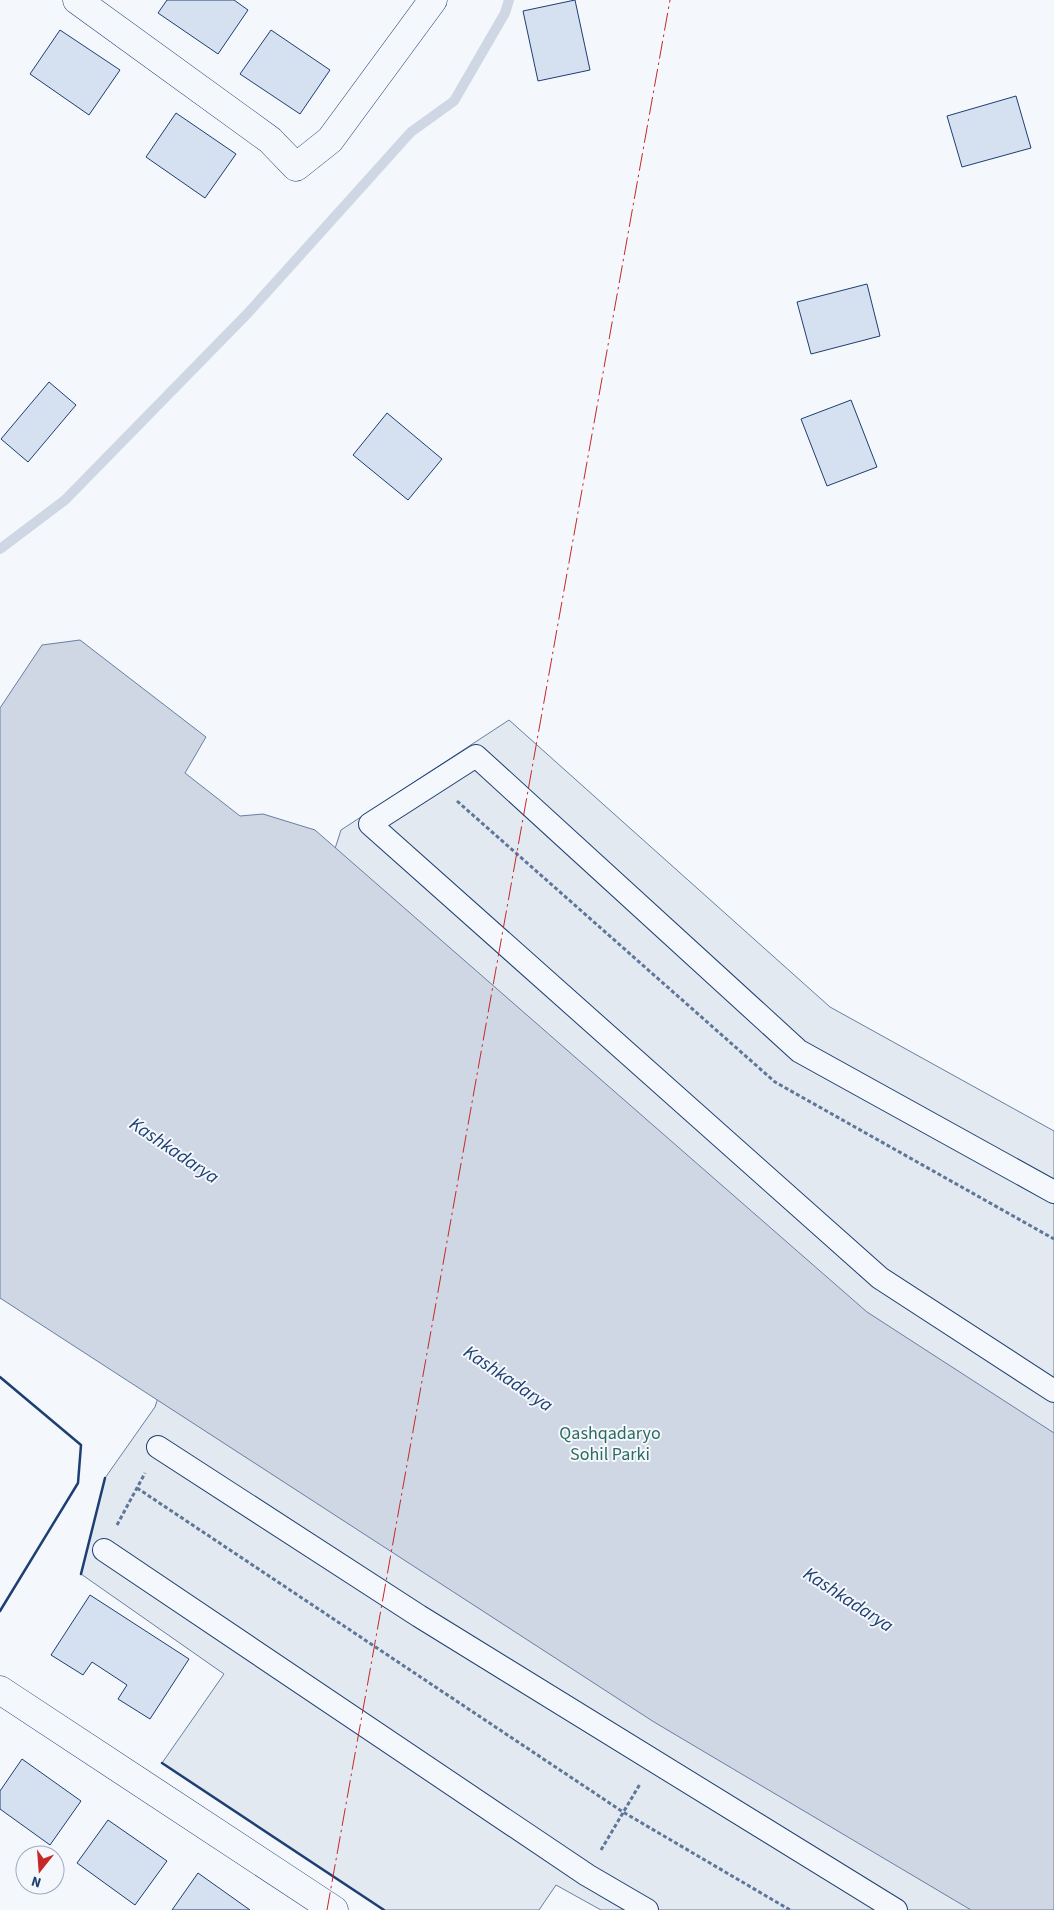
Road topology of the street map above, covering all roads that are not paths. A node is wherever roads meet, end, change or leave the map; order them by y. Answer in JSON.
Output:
{"nodes":[{"id":1,"x":77,"y":0,"type":"edge"},
{"id":2,"x":433,"y":0,"type":"edge"},
{"id":3,"x":1054,"y":1192,"type":"edge"},
{"id":4,"x":1054,"y":1391,"type":"edge"},
{"id":5,"x":158,"y":1447,"type":"road end"},
{"id":6,"x":104,"y":1550,"type":"road end"},
{"id":7,"x":0,"y":1690,"type":"edge"},
{"id":8,"x":334,"y":1910,"type":"edge"},
{"id":9,"x":647,"y":1910,"type":"edge"},
{"id":10,"x":896,"y":1910,"type":"edge"}],
"edges":[{"from":1,"to":2,"type":"street"},
{"from":3,"to":4,"type":"street"},
{"from":5,"to":10,"type":"street"},
{"from":6,"to":9,"type":"street"},
{"from":7,"to":8,"type":"street"}]}
